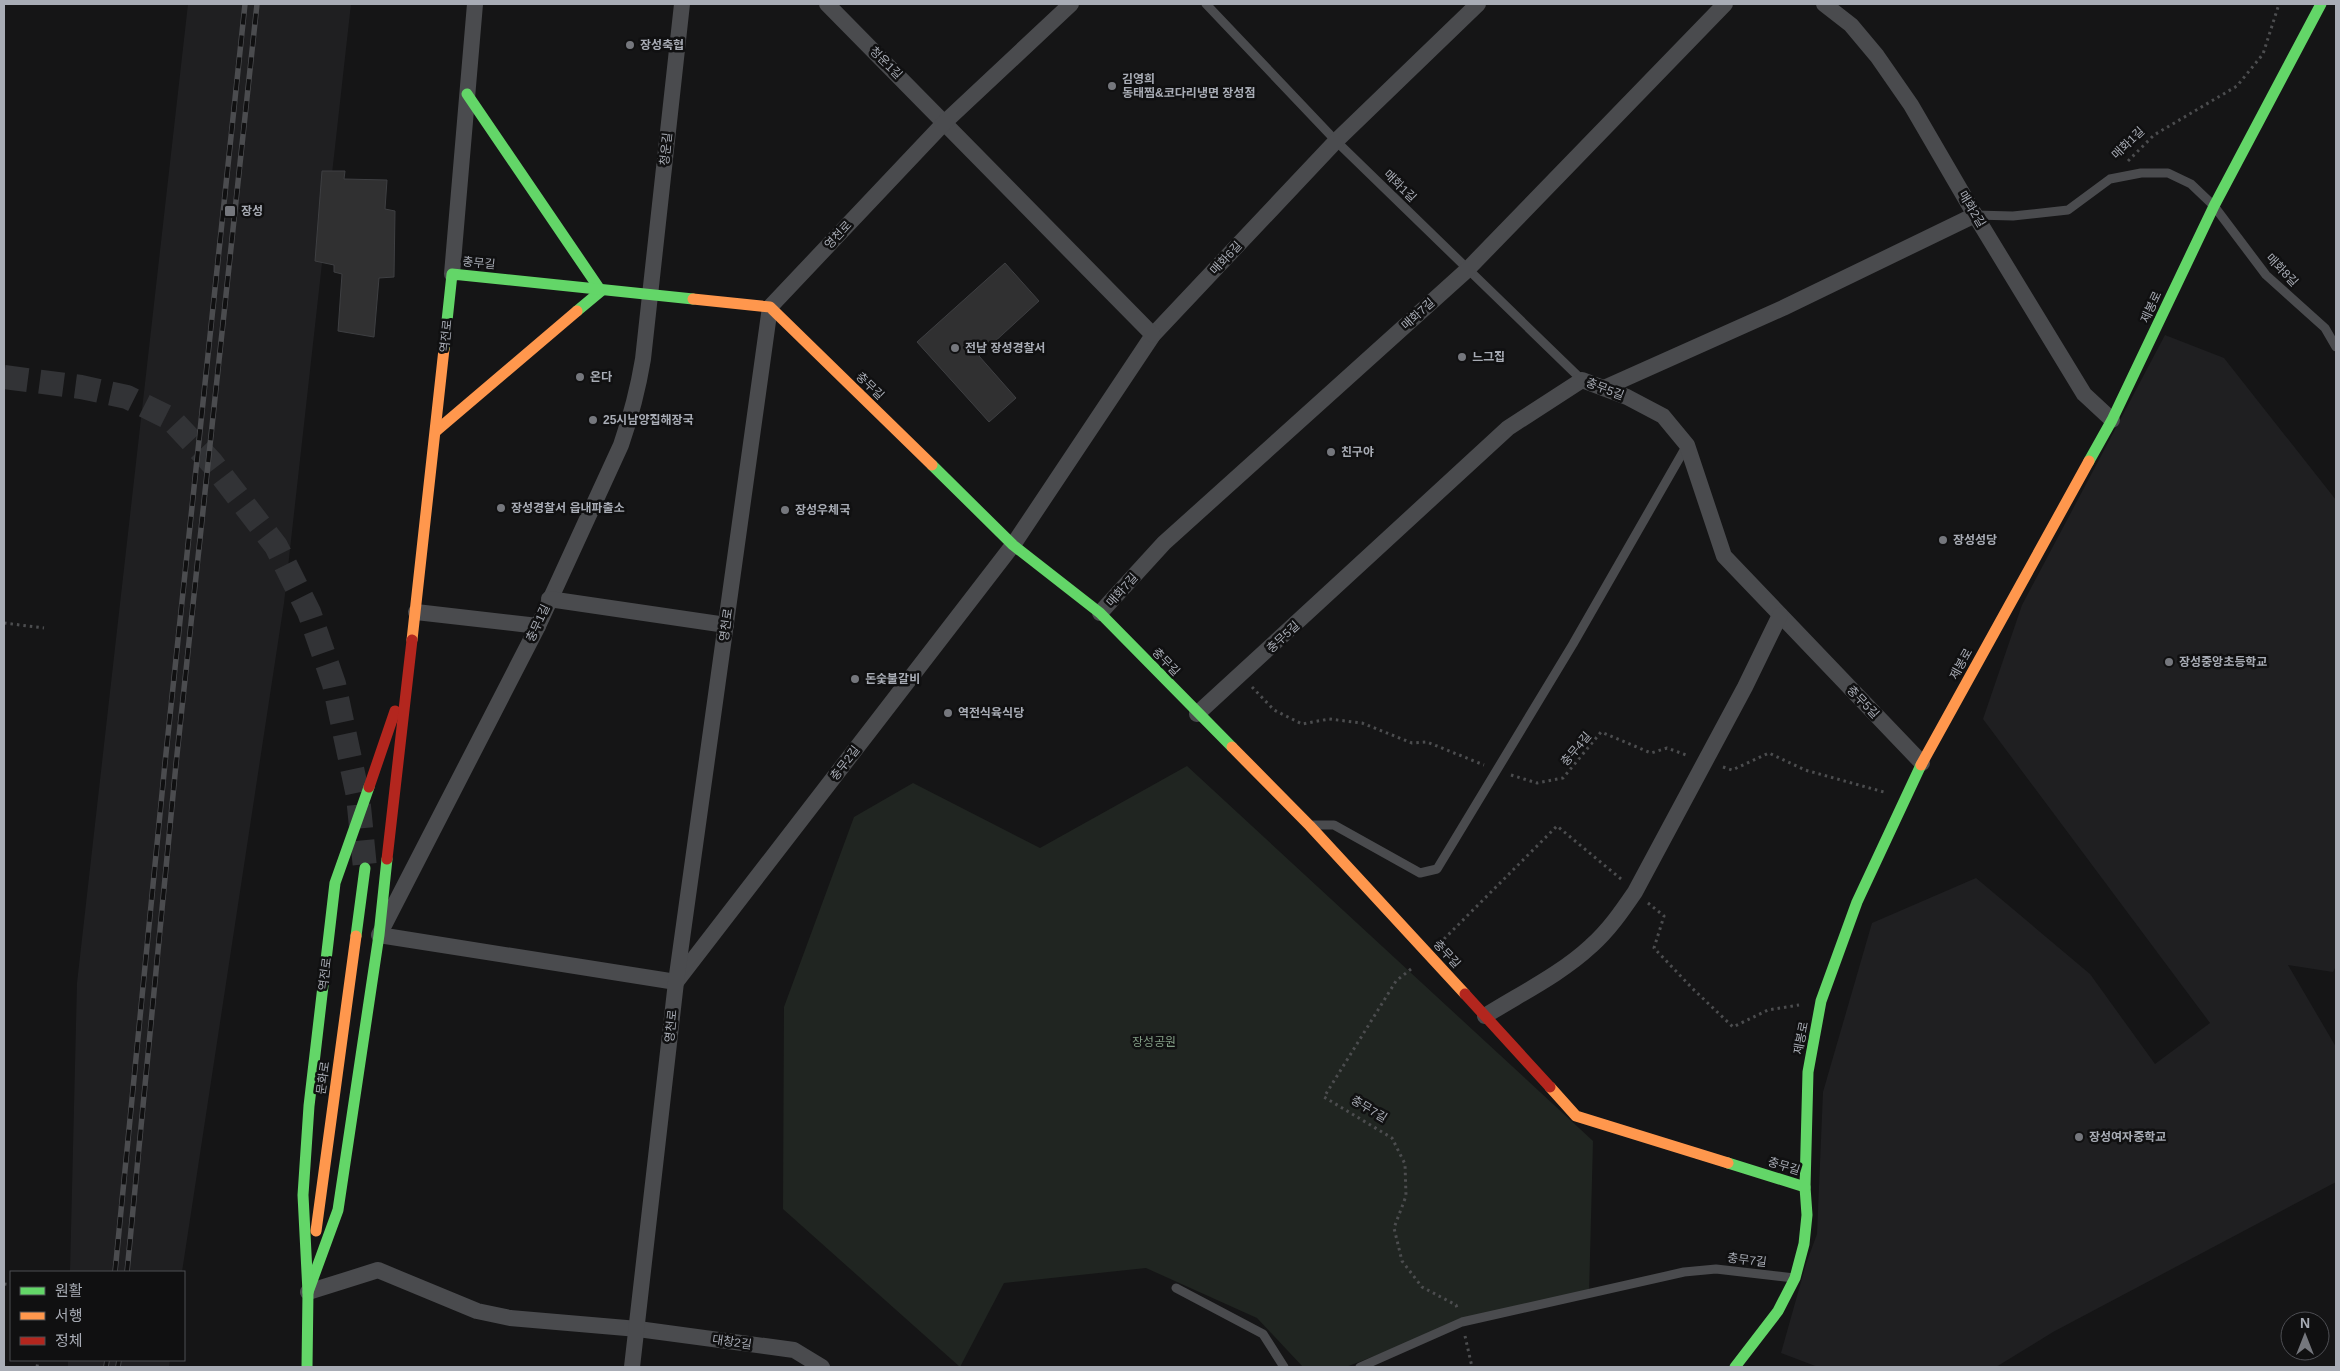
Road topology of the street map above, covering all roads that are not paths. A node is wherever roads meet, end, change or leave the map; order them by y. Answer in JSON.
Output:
{"nodes":[{"id":1,"x":476,"y":4,"type":"edge"},
{"id":2,"x":682,"y":4,"type":"edge"},
{"id":3,"x":828,"y":4,"type":"edge"},
{"id":4,"x":1070,"y":4,"type":"edge"},
{"id":5,"x":1206,"y":4,"type":"edge"},
{"id":6,"x":1478,"y":4,"type":"edge"},
{"id":7,"x":1725,"y":4,"type":"edge"},
{"id":8,"x":1824,"y":4,"type":"edge"},
{"id":9,"x":2321,"y":4,"type":"edge"},
{"id":10,"x":467,"y":94,"type":"junction"},
{"id":11,"x":945,"y":122,"type":"junction"},
{"id":12,"x":1336,"y":141,"type":"junction"},
{"id":13,"x":2214,"y":206,"type":"junction"},
{"id":14,"x":1975,"y":215,"type":"junction"},
{"id":15,"x":1467,"y":270,"type":"junction"},
{"id":16,"x":452,"y":274,"type":"junction"},
{"id":17,"x":602,"y":291,"type":"junction"},
{"id":18,"x":650,"y":295,"type":"junction"},
{"id":19,"x":770,"y":307,"type":"junction"},
{"id":20,"x":1153,"y":335,"type":"junction"},
{"id":21,"x":2336,"y":347,"type":"edge"},
{"id":22,"x":1582,"y":380,"type":"junction"},
{"id":23,"x":1604,"y":388,"type":"junction"},
{"id":24,"x":2112,"y":420,"type":"junction"},
{"id":25,"x":436,"y":431,"type":"junction"},
{"id":26,"x":1687,"y":445,"type":"junction"},
{"id":27,"x":1013,"y":545,"type":"junction"},
{"id":28,"x":549,"y":600,"type":"junction"},
{"id":29,"x":416,"y":612,"type":"junction"},
{"id":30,"x":1100,"y":613,"type":"junction"},
{"id":31,"x":1780,"y":615,"type":"junction"},
{"id":32,"x":726,"y":625,"type":"junction"},
{"id":33,"x":538,"y":626,"type":"junction"},
{"id":34,"x":410,"y":668,"type":"junction"},
{"id":35,"x":1197,"y":714,"type":"junction"},
{"id":36,"x":1922,"y":763,"type":"junction"},
{"id":37,"x":1310,"y":826,"type":"junction"},
{"id":38,"x":365,"y":868,"type":"tunnel mouth"},
{"id":39,"x":379,"y":935,"type":"junction"},
{"id":40,"x":676,"y":982,"type":"junction"},
{"id":41,"x":1485,"y":1016,"type":"junction"},
{"id":42,"x":1805,"y":1187,"type":"junction"},
{"id":43,"x":1795,"y":1278,"type":"junction"},
{"id":44,"x":1176,"y":1288,"type":"dead end"},
{"id":45,"x":308,"y":1292,"type":"junction"},
{"id":46,"x":638,"y":1329,"type":"junction"},
{"id":47,"x":307,"y":1367,"type":"edge"},
{"id":48,"x":632,"y":1367,"type":"edge"},
{"id":49,"x":822,"y":1367,"type":"edge"},
{"id":50,"x":1284,"y":1367,"type":"edge"},
{"id":51,"x":1360,"y":1367,"type":"edge"},
{"id":52,"x":1735,"y":1367,"type":"edge"}],
"edges":[{"from":1,"to":10,"type":"street","name":"역전로"},
{"from":2,"to":18,"type":"street","name":"청운길"},
{"from":3,"to":11,"type":"street","name":"청운1길"},
{"from":4,"to":11,"type":"street","name":"영천로"},
{"from":5,"to":12,"type":"lane","name":"매화1길"},
{"from":6,"to":12,"type":"street","name":"매화6길"},
{"from":7,"to":15,"type":"street","name":"매화7길"},
{"from":8,"to":14,"type":"street","name":"매화2길"},
{"from":9,"to":13,"type":"street","name":"제봉로"},
{"from":10,"to":16,"type":"street","name":"역전로"},
{"from":10,"to":17,"type":"street"},
{"from":11,"to":19,"type":"street","name":"영천로"},
{"from":11,"to":20,"type":"street","name":"청운1길"},
{"from":12,"to":15,"type":"lane","name":"매화1길"},
{"from":12,"to":20,"type":"street","name":"매화6길"},
{"from":13,"to":14,"type":"lane","name":"매화8길"},
{"from":13,"to":21,"type":"lane","name":"매화8길"},
{"from":13,"to":24,"type":"street","name":"제봉로"},
{"from":14,"to":23,"type":"street"},
{"from":14,"to":24,"type":"street","name":"매화2길"},
{"from":15,"to":22,"type":"lane","name":"매화1길"},
{"from":15,"to":30,"type":"street","name":"매화7길"},
{"from":16,"to":17,"type":"street","name":"충무길"},
{"from":16,"to":25,"type":"street","name":"역전로"},
{"from":17,"to":18,"type":"street","name":"충무길"},
{"from":17,"to":25,"type":"street"},
{"from":18,"to":19,"type":"street","name":"충무길"},
{"from":18,"to":28,"type":"street","name":"충무1길"},
{"from":19,"to":27,"type":"street","name":"충무길"},
{"from":19,"to":32,"type":"street","name":"영천로"},
{"from":20,"to":27,"type":"street","name":"매화6길"},
{"from":22,"to":23,"type":"street","name":"충무5길"},
{"from":22,"to":35,"type":"street","name":"충무5길"},
{"from":23,"to":26,"type":"street","name":"충무5길"},
{"from":24,"to":36,"type":"street","name":"제봉로"},
{"from":25,"to":29,"type":"street","name":"역전로"},
{"from":26,"to":31,"type":"street","name":"충무5길"},
{"from":26,"to":37,"type":"lane"},
{"from":27,"to":30,"type":"street","name":"충무길"},
{"from":27,"to":40,"type":"street","name":"충무2길"},
{"from":28,"to":32,"type":"street"},
{"from":28,"to":33,"type":"street","name":"충무1길"},
{"from":29,"to":33,"type":"street"},
{"from":29,"to":34,"type":"street","name":"역전로"},
{"from":30,"to":35,"type":"street","name":"충무길"},
{"from":31,"to":36,"type":"street","name":"충무5길"},
{"from":31,"to":41,"type":"street"},
{"from":32,"to":40,"type":"street","name":"영천로"},
{"from":33,"to":39,"type":"street","name":"충무1길"},
{"from":34,"to":39,"type":"street","name":"역전로"},
{"from":34,"to":45,"type":"street","name":"역전로"},
{"from":35,"to":37,"type":"street","name":"충무길"},
{"from":36,"to":42,"type":"street","name":"제봉로"},
{"from":37,"to":41,"type":"street","name":"충무길"},
{"from":38,"to":45,"type":"street","name":"문화로"},
{"from":39,"to":40,"type":"street"},
{"from":39,"to":45,"type":"street","name":"역전로"},
{"from":40,"to":46,"type":"street","name":"영천로"},
{"from":41,"to":42,"type":"street","name":"충무길"},
{"from":42,"to":43,"type":"street","name":"제봉로"},
{"from":43,"to":51,"type":"lane","name":"충무7길"},
{"from":43,"to":52,"type":"street","name":"제봉로"},
{"from":44,"to":50,"type":"lane"},
{"from":45,"to":46,"type":"street","name":"대창2길"},
{"from":45,"to":47,"type":"street","name":"역전로"},
{"from":46,"to":48,"type":"street","name":"영천로"},
{"from":46,"to":49,"type":"street","name":"대창2길"}]}
